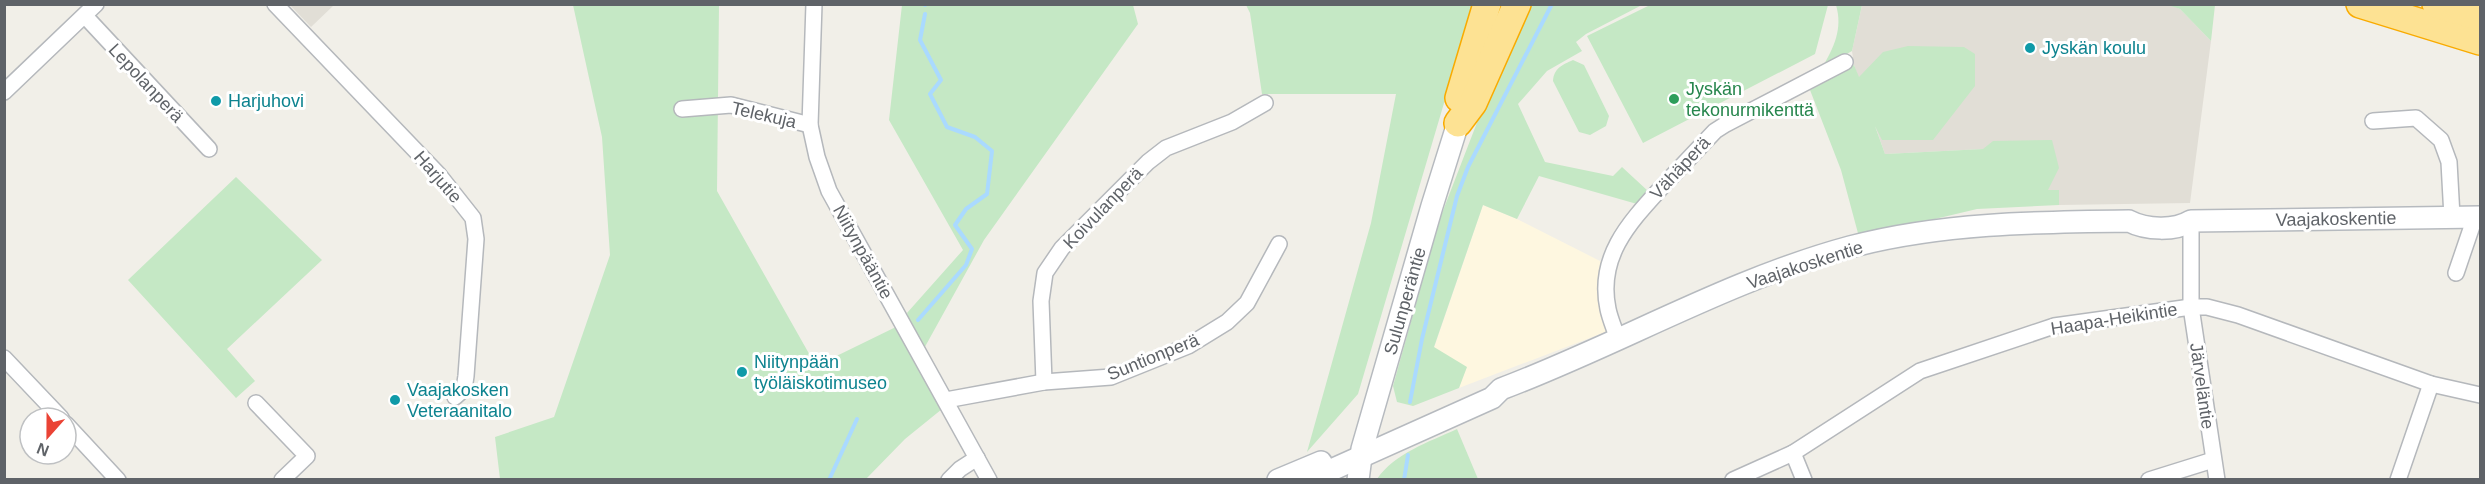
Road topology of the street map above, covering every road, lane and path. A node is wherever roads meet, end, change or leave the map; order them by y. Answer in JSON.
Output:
{"nodes":[{"id":1,"x":96,"y":4,"type":"edge"},
{"id":2,"x":275,"y":4,"type":"edge"},
{"id":3,"x":814,"y":4,"type":"edge"},
{"id":4,"x":1487,"y":4,"type":"edge"},
{"id":5,"x":1517,"y":4,"type":"edge"},
{"id":6,"x":2360,"y":4,"type":"edge"},
{"id":7,"x":2436,"y":4,"type":"edge"},
{"id":8,"x":85,"y":16,"type":"junction"},
{"id":9,"x":2481,"y":17,"type":"edge"},
{"id":10,"x":2481,"y":41,"type":"edge"},
{"id":11,"x":1845,"y":62,"type":"dead end"},
{"id":12,"x":4,"y":92,"type":"edge"},
{"id":13,"x":1265,"y":103,"type":"dead end"},
{"id":14,"x":682,"y":109,"type":"dead end"},
{"id":15,"x":2373,"y":121,"type":"dead end"},
{"id":16,"x":1458,"y":123,"type":"junction"},
{"id":17,"x":810,"y":126,"type":"junction"},
{"id":18,"x":209,"y":149,"type":"dead end"},
{"id":19,"x":2468,"y":217,"type":"edge"},
{"id":20,"x":2191,"y":221,"type":"junction"},
{"id":21,"x":1279,"y":244,"type":"dead end"},
{"id":22,"x":2456,"y":273,"type":"dead end"},
{"id":23,"x":2191,"y":307,"type":"junction"},
{"id":24,"x":1618,"y":339,"type":"junction"},
{"id":25,"x":4,"y":358,"type":"edge"},
{"id":26,"x":1044,"y":382,"type":"junction"},
{"id":27,"x":2431,"y":384,"type":"junction"},
{"id":28,"x":2481,"y":395,"type":"edge"},
{"id":29,"x":455,"y":397,"type":"dead end"},
{"id":30,"x":946,"y":400,"type":"junction"},
{"id":31,"x":256,"y":403,"type":"dead end"},
{"id":32,"x":50,"y":406,"type":"edge"},
{"id":33,"x":78,"y":437,"type":"edge"},
{"id":34,"x":1363,"y":448,"type":"junction"},
{"id":35,"x":1793,"y":453,"type":"junction"},
{"id":36,"x":977,"y":458,"type":"junction"},
{"id":37,"x":2213,"y":460,"type":"junction"},
{"id":38,"x":118,"y":480,"type":"edge"},
{"id":39,"x":282,"y":480,"type":"edge"},
{"id":40,"x":949,"y":480,"type":"edge"},
{"id":41,"x":989,"y":480,"type":"edge"},
{"id":42,"x":1278,"y":480,"type":"edge"},
{"id":43,"x":1309,"y":480,"type":"edge"},
{"id":44,"x":1358,"y":480,"type":"edge"},
{"id":45,"x":1734,"y":480,"type":"edge"},
{"id":46,"x":1804,"y":480,"type":"edge"},
{"id":47,"x":2149,"y":480,"type":"edge"},
{"id":48,"x":2217,"y":480,"type":"edge"},
{"id":49,"x":2398,"y":480,"type":"edge"}],
"edges":[{"from":1,"to":8,"type":"street"},
{"from":2,"to":29,"type":"street","name":"Harjutie"},
{"from":3,"to":17,"type":"street","name":"Niitynpääntie"},
{"from":4,"to":16,"type":"highway"},
{"from":5,"to":16,"type":"highway"},
{"from":6,"to":10,"type":"highway"},
{"from":7,"to":9,"type":"highway"},
{"from":8,"to":12,"type":"street"},
{"from":8,"to":18,"type":"street","name":"Lepolanperä"},
{"from":11,"to":24,"type":"street","name":"Vähäperä"},
{"from":13,"to":26,"type":"street","name":"Koivulanperä"},
{"from":14,"to":17,"type":"street","name":"Telekuja"},
{"from":15,"to":19,"type":"street"},
{"from":16,"to":34,"type":"main road","name":"Sulunperäntie"},
{"from":17,"to":30,"type":"street","name":"Niitynpääntie"},
{"from":19,"to":20,"type":"main road","name":"Vaajakoskentie"},
{"from":19,"to":22,"type":"street"},
{"from":20,"to":23,"type":"street","name":"Järveläntie"},
{"from":20,"to":24,"type":"main road","name":"Vaajakoskentie"},
{"from":21,"to":26,"type":"street","name":"Suntionperä"},
{"from":23,"to":27,"type":"street","name":"Haapa-Heikintie"},
{"from":23,"to":35,"type":"street","name":"Haapa-Heikintie"},
{"from":23,"to":37,"type":"street","name":"Järveläntie"},
{"from":24,"to":34,"type":"main road","name":"Vaajakoskentie"},
{"from":25,"to":32,"type":"street"},
{"from":26,"to":30,"type":"street","name":"Suntionperä"},
{"from":27,"to":28,"type":"street","name":"Haapa-Heikintie"},
{"from":27,"to":49,"type":"street"},
{"from":30,"to":36,"type":"street","name":"Niitynpääntie"},
{"from":31,"to":39,"type":"street"},
{"from":33,"to":38,"type":"street"},
{"from":34,"to":42,"type":"main road","name":"Vaajakoskentie"},
{"from":34,"to":43,"type":"main road","name":"Vaajakoskentie"},
{"from":34,"to":44,"type":"main road","name":"Sulunperäntie"},
{"from":35,"to":45,"type":"street","name":"Haapa-Heikintie"},
{"from":35,"to":46,"type":"street"},
{"from":36,"to":40,"type":"street"},
{"from":36,"to":41,"type":"street","name":"Niitynpääntie"},
{"from":37,"to":47,"type":"street"},
{"from":37,"to":48,"type":"street","name":"Järveläntie"}]}
